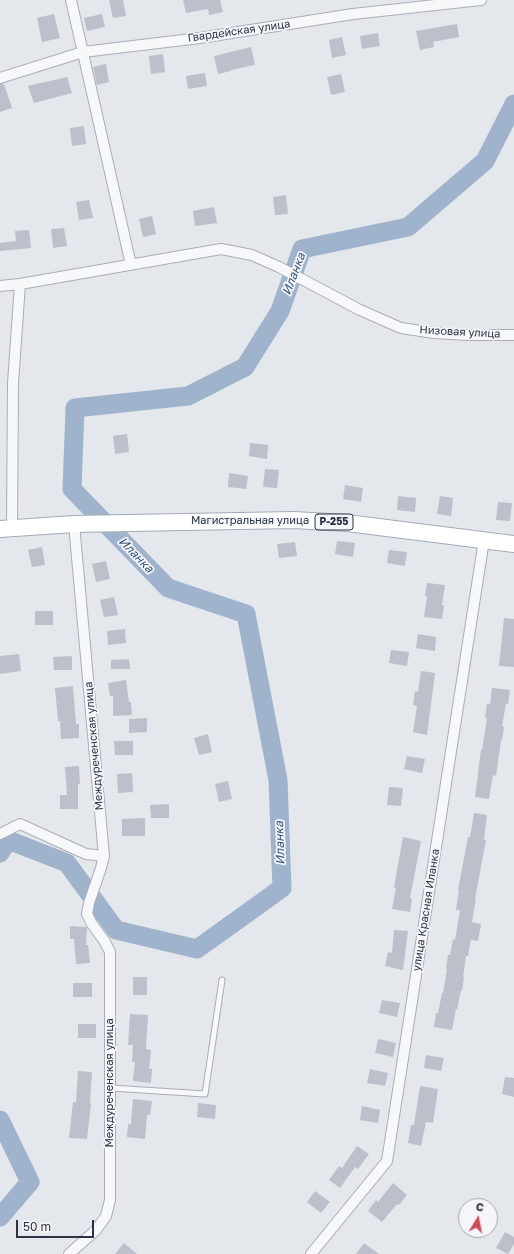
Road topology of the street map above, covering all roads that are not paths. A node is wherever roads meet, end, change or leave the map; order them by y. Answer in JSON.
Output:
{"nodes":[{"id":1,"x":71,"y":0,"type":"edge"},
{"id":2,"x":481,"y":0,"type":"edge"},
{"id":3,"x":83,"y":52,"type":"junction"},
{"id":4,"x":0,"y":78,"type":"edge"},
{"id":5,"x":131,"y":265,"type":"junction"},
{"id":6,"x":20,"y":284,"type":"junction"},
{"id":7,"x":0,"y":286,"type":"edge"},
{"id":8,"x":514,"y":335,"type":"edge"},
{"id":9,"x":78,"y":524,"type":"junction"},
{"id":10,"x":6,"y":529,"type":"edge"},
{"id":11,"x":484,"y":540,"type":"junction"},
{"id":12,"x":514,"y":544,"type":"edge"},
{"id":13,"x":0,"y":834,"type":"edge"},
{"id":14,"x":104,"y":856,"type":"junction"},
{"id":15,"x":222,"y":980,"type":"dead end"},
{"id":16,"x":111,"y":1088,"type":"junction"},
{"id":17,"x":69,"y":1254,"type":"edge"},
{"id":18,"x":311,"y":1254,"type":"edge"}],
"edges":[{"from":1,"to":3,"type":"street"},
{"from":2,"to":3,"type":"street","name":"Гвардейская улица"},
{"from":3,"to":4,"type":"street","name":"Гвардейская улица"},
{"from":3,"to":5,"type":"street"},
{"from":5,"to":6,"type":"street","name":"Низовая улица"},
{"from":5,"to":8,"type":"street","name":"Низовая улица"},
{"from":6,"to":7,"type":"street","name":"Низовая улица"},
{"from":6,"to":10,"type":"street"},
{"from":9,"to":10,"type":"main road","number":"Р-255"},
{"from":9,"to":11,"type":"main road","name":"Магистральная улица","number":"Р-255"},
{"from":9,"to":14,"type":"street","name":"Междуреченская улица"},
{"from":11,"to":12,"type":"main road","name":"Магистральная улица","number":"Р-255"},
{"from":11,"to":18,"type":"street","name":"улица Красная Иланка"},
{"from":13,"to":14,"type":"street"},
{"from":14,"to":16,"type":"street","name":"Междуреченская улица"},
{"from":15,"to":16,"type":"lane"},
{"from":16,"to":17,"type":"street","name":"Междуреченская улица"}]}
